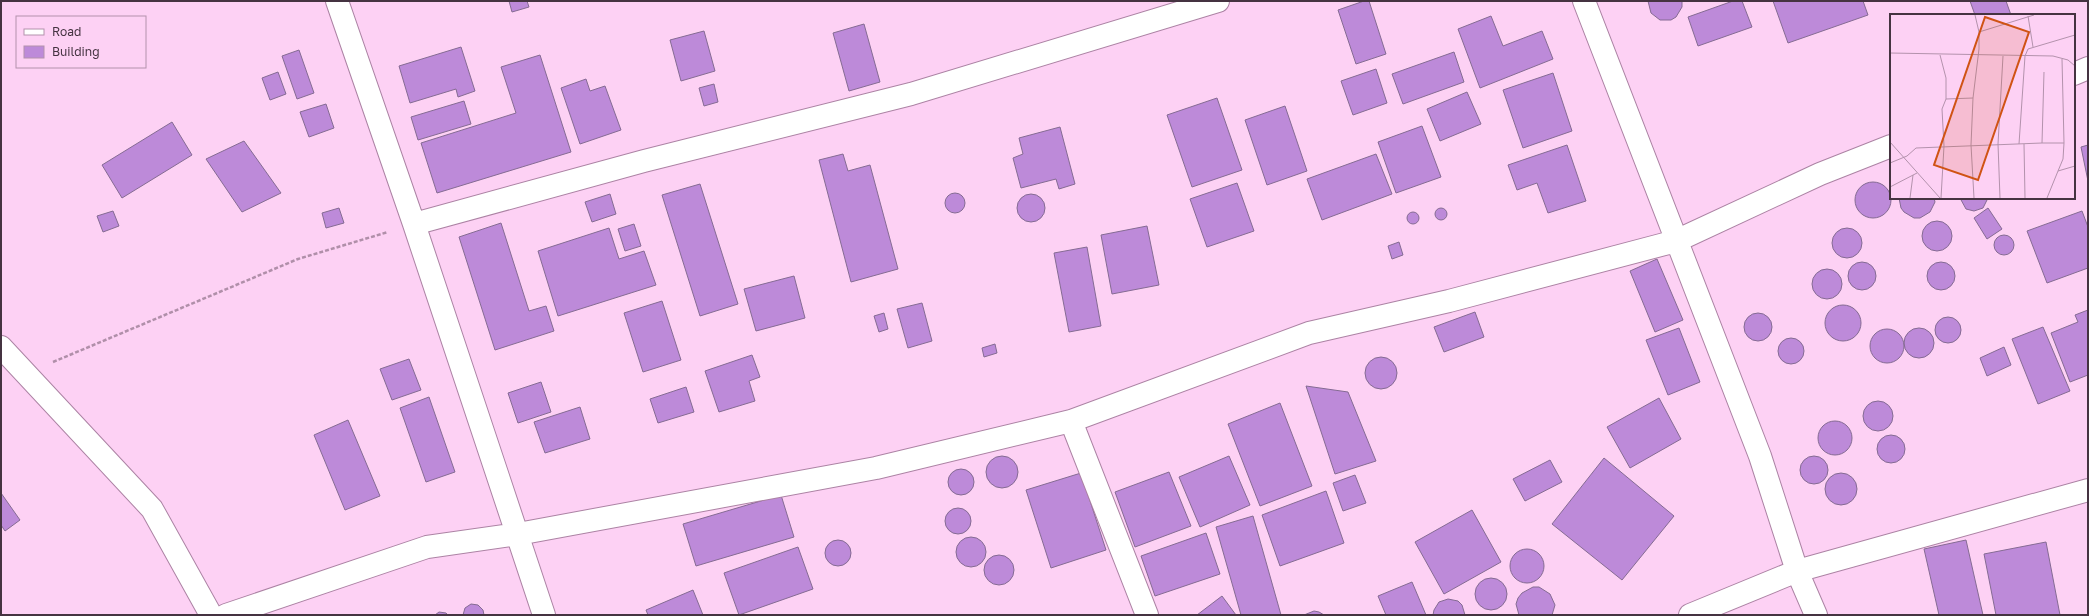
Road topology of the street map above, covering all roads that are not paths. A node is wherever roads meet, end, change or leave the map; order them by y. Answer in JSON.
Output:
{"nodes":[{"id":1,"x":337,"y":1,"type":"edge"},
{"id":2,"x":1218,"y":1,"type":"edge"},
{"id":3,"x":1584,"y":1,"type":"edge"},
{"id":4,"x":2088,"y":68,"type":"edge"},
{"id":5,"x":2075,"y":74,"type":"edge"},
{"id":6,"x":1890,"y":146,"type":"edge"},
{"id":7,"x":414,"y":224,"type":"junction"},
{"id":8,"x":1676,"y":241,"type":"junction"},
{"id":9,"x":1,"y":347,"type":"edge"},
{"id":10,"x":1071,"y":421,"type":"junction"},
{"id":11,"x":2088,"y":490,"type":"edge"},
{"id":12,"x":518,"y":534,"type":"junction"},
{"id":13,"x":1798,"y":571,"type":"junction"},
{"id":14,"x":211,"y":615,"type":"edge"},
{"id":15,"x":226,"y":615,"type":"edge"},
{"id":16,"x":544,"y":615,"type":"edge"},
{"id":17,"x":1147,"y":615,"type":"edge"},
{"id":18,"x":1690,"y":615,"type":"edge"},
{"id":19,"x":1816,"y":615,"type":"edge"}],
"edges":[{"from":1,"to":7,"type":"street"},
{"from":2,"to":7,"type":"street"},
{"from":3,"to":8,"type":"street"},
{"from":4,"to":5,"type":"street"},
{"from":6,"to":8,"type":"street"},
{"from":7,"to":12,"type":"street"},
{"from":8,"to":10,"type":"street"},
{"from":8,"to":13,"type":"street"},
{"from":9,"to":14,"type":"street"},
{"from":10,"to":12,"type":"street"},
{"from":10,"to":17,"type":"street"},
{"from":11,"to":13,"type":"street"},
{"from":12,"to":15,"type":"street"},
{"from":12,"to":16,"type":"street"},
{"from":13,"to":18,"type":"street"},
{"from":13,"to":19,"type":"street"}]}
